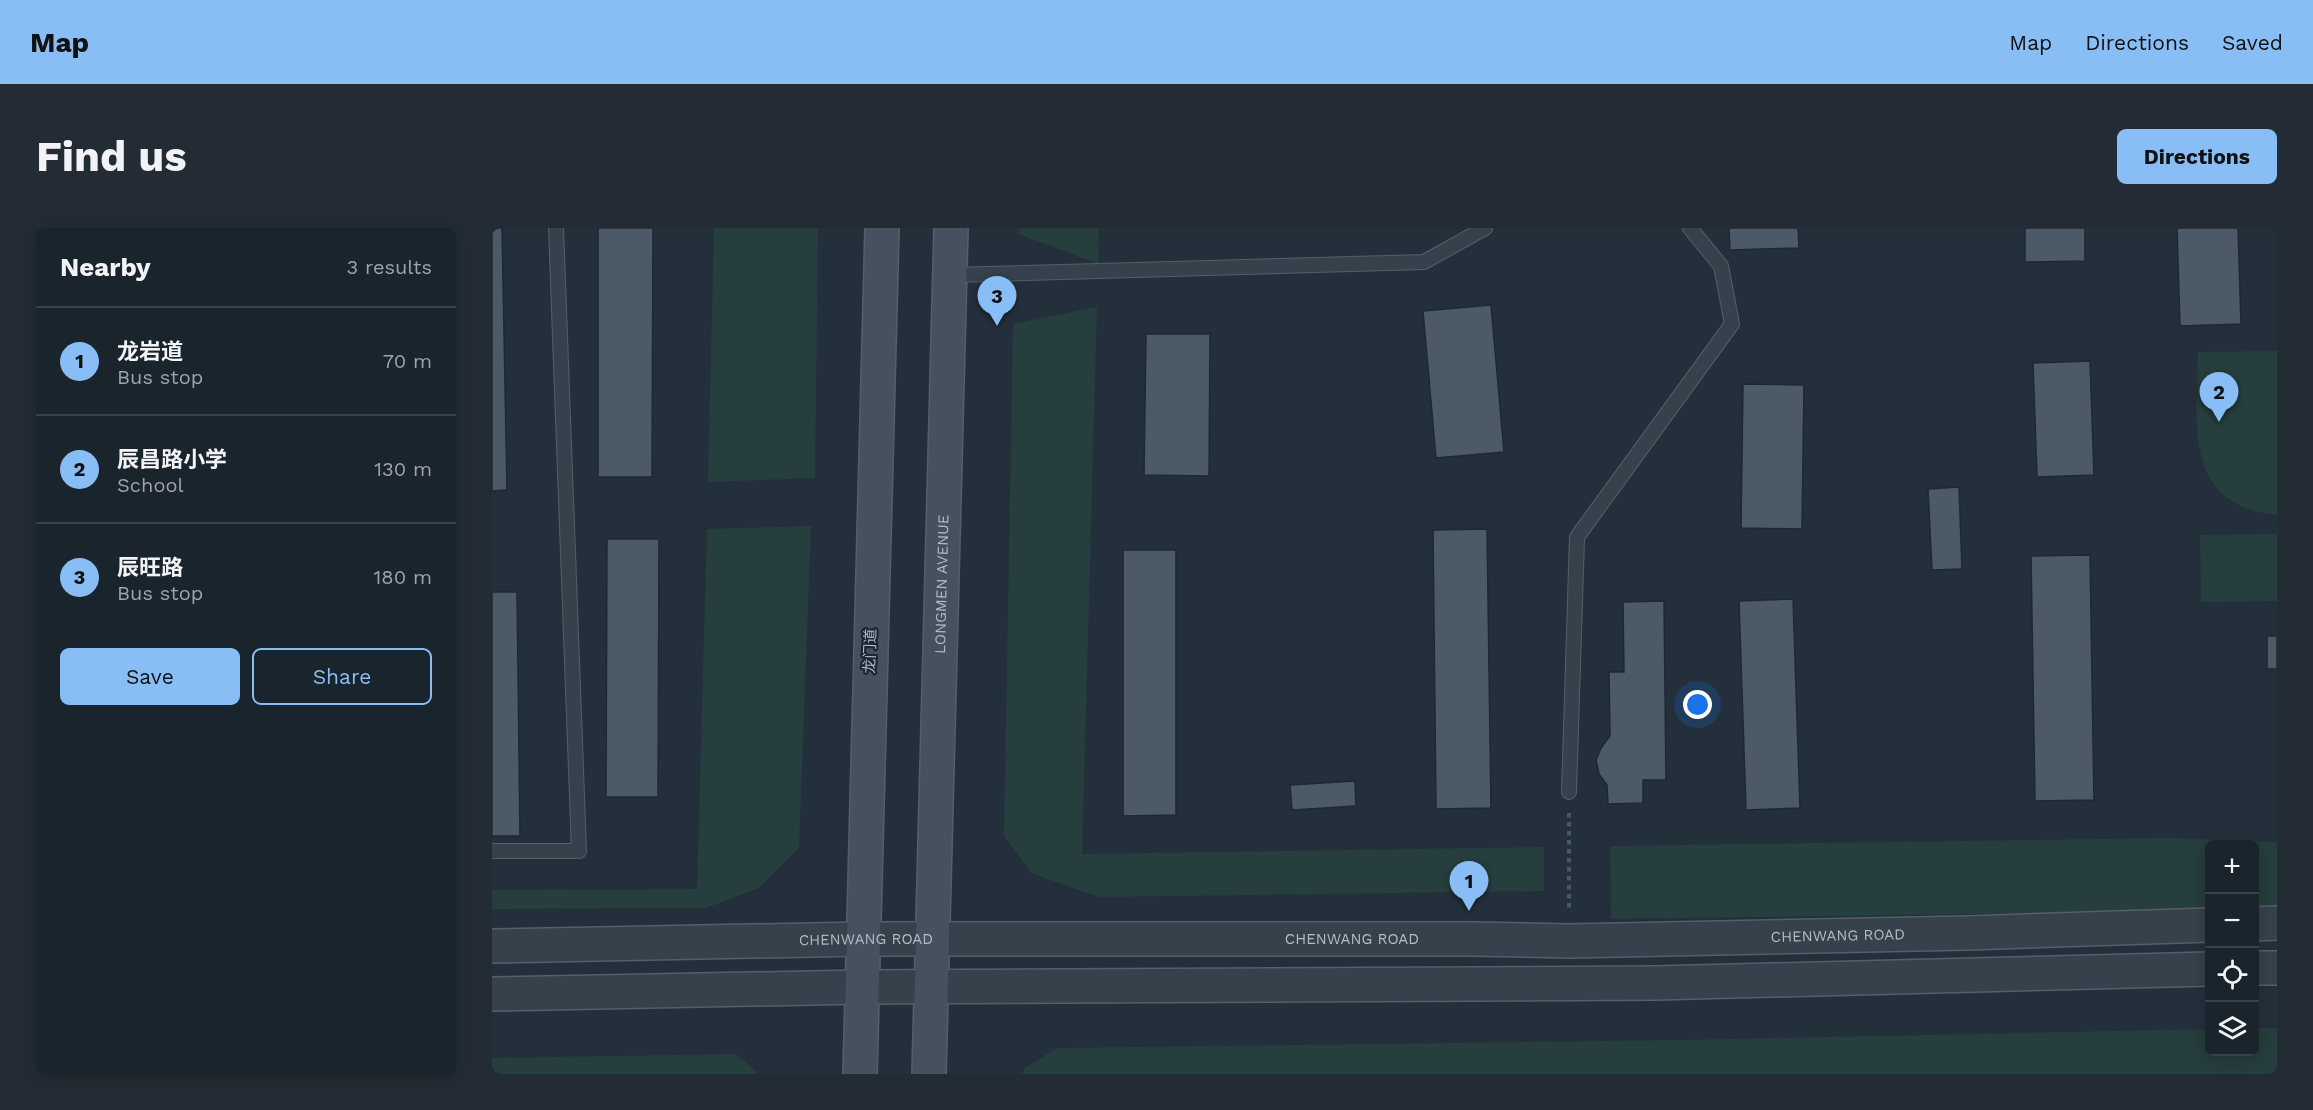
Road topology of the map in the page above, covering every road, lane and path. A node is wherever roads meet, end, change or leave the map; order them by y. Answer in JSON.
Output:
{"nodes":[{"id":1,"x":556,"y":228,"type":"edge"},
{"id":2,"x":882,"y":228,"type":"edge"},
{"id":3,"x":951,"y":228,"type":"edge"},
{"id":4,"x":1485,"y":228,"type":"edge"},
{"id":5,"x":1690,"y":228,"type":"edge"},
{"id":6,"x":950,"y":276,"type":"junction"},
{"id":7,"x":1569,"y":792,"type":"joint"},
{"id":8,"x":931,"y":845,"type":"dead end"},
{"id":9,"x":492,"y":851,"type":"edge"},
{"id":10,"x":2277,"y":923,"type":"edge"},
{"id":11,"x":2259,"y":924,"type":"edge"},
{"id":12,"x":2205,"y":925,"type":"edge"},
{"id":13,"x":863,"y":939,"type":"junction"},
{"id":14,"x":931,"y":939,"type":"junction"},
{"id":15,"x":1569,"y":941,"type":"junction"},
{"id":16,"x":492,"y":946,"type":"edge"},
{"id":17,"x":2259,"y":968,"type":"edge"},
{"id":18,"x":2277,"y":968,"type":"edge"},
{"id":19,"x":2205,"y":969,"type":"edge"},
{"id":20,"x":862,"y":987,"type":"junction"},
{"id":21,"x":492,"y":994,"type":"edge"},
{"id":22,"x":930,"y":1009,"type":"junction"},
{"id":23,"x":860,"y":1074,"type":"edge"},
{"id":24,"x":929,"y":1074,"type":"edge"}],
"edges":[{"from":1,"to":9,"type":"lane"},
{"from":2,"to":13,"type":"main road","name":"龙门道"},
{"from":3,"to":6,"type":"main road","name":"LONGMEN AVENUE"},
{"from":4,"to":6,"type":"lane"},
{"from":5,"to":7,"type":"lane"},
{"from":6,"to":14,"type":"main road","name":"LONGMEN AVENUE"},
{"from":7,"to":15,"type":"path"},
{"from":8,"to":14,"type":"main road","name":"LONGMEN AVENUE"},
{"from":10,"to":11,"type":"street"},
{"from":12,"to":15,"type":"street","name":"CHENWANG ROAD"},
{"from":13,"to":14,"type":"street","name":"CHENWANG ROAD"},
{"from":13,"to":16,"type":"street","name":"CHENWANG ROAD"},
{"from":13,"to":20,"type":"main road","name":"龙门道"},
{"from":14,"to":15,"type":"street","name":"CHENWANG ROAD"},
{"from":14,"to":22,"type":"main road","name":"LONGMEN AVENUE"},
{"from":17,"to":18,"type":"street"},
{"from":19,"to":22,"type":"street"},
{"from":20,"to":21,"type":"street"},
{"from":20,"to":22,"type":"street"},
{"from":20,"to":23,"type":"main road","name":"龙门道"},
{"from":22,"to":24,"type":"main road"}]}
